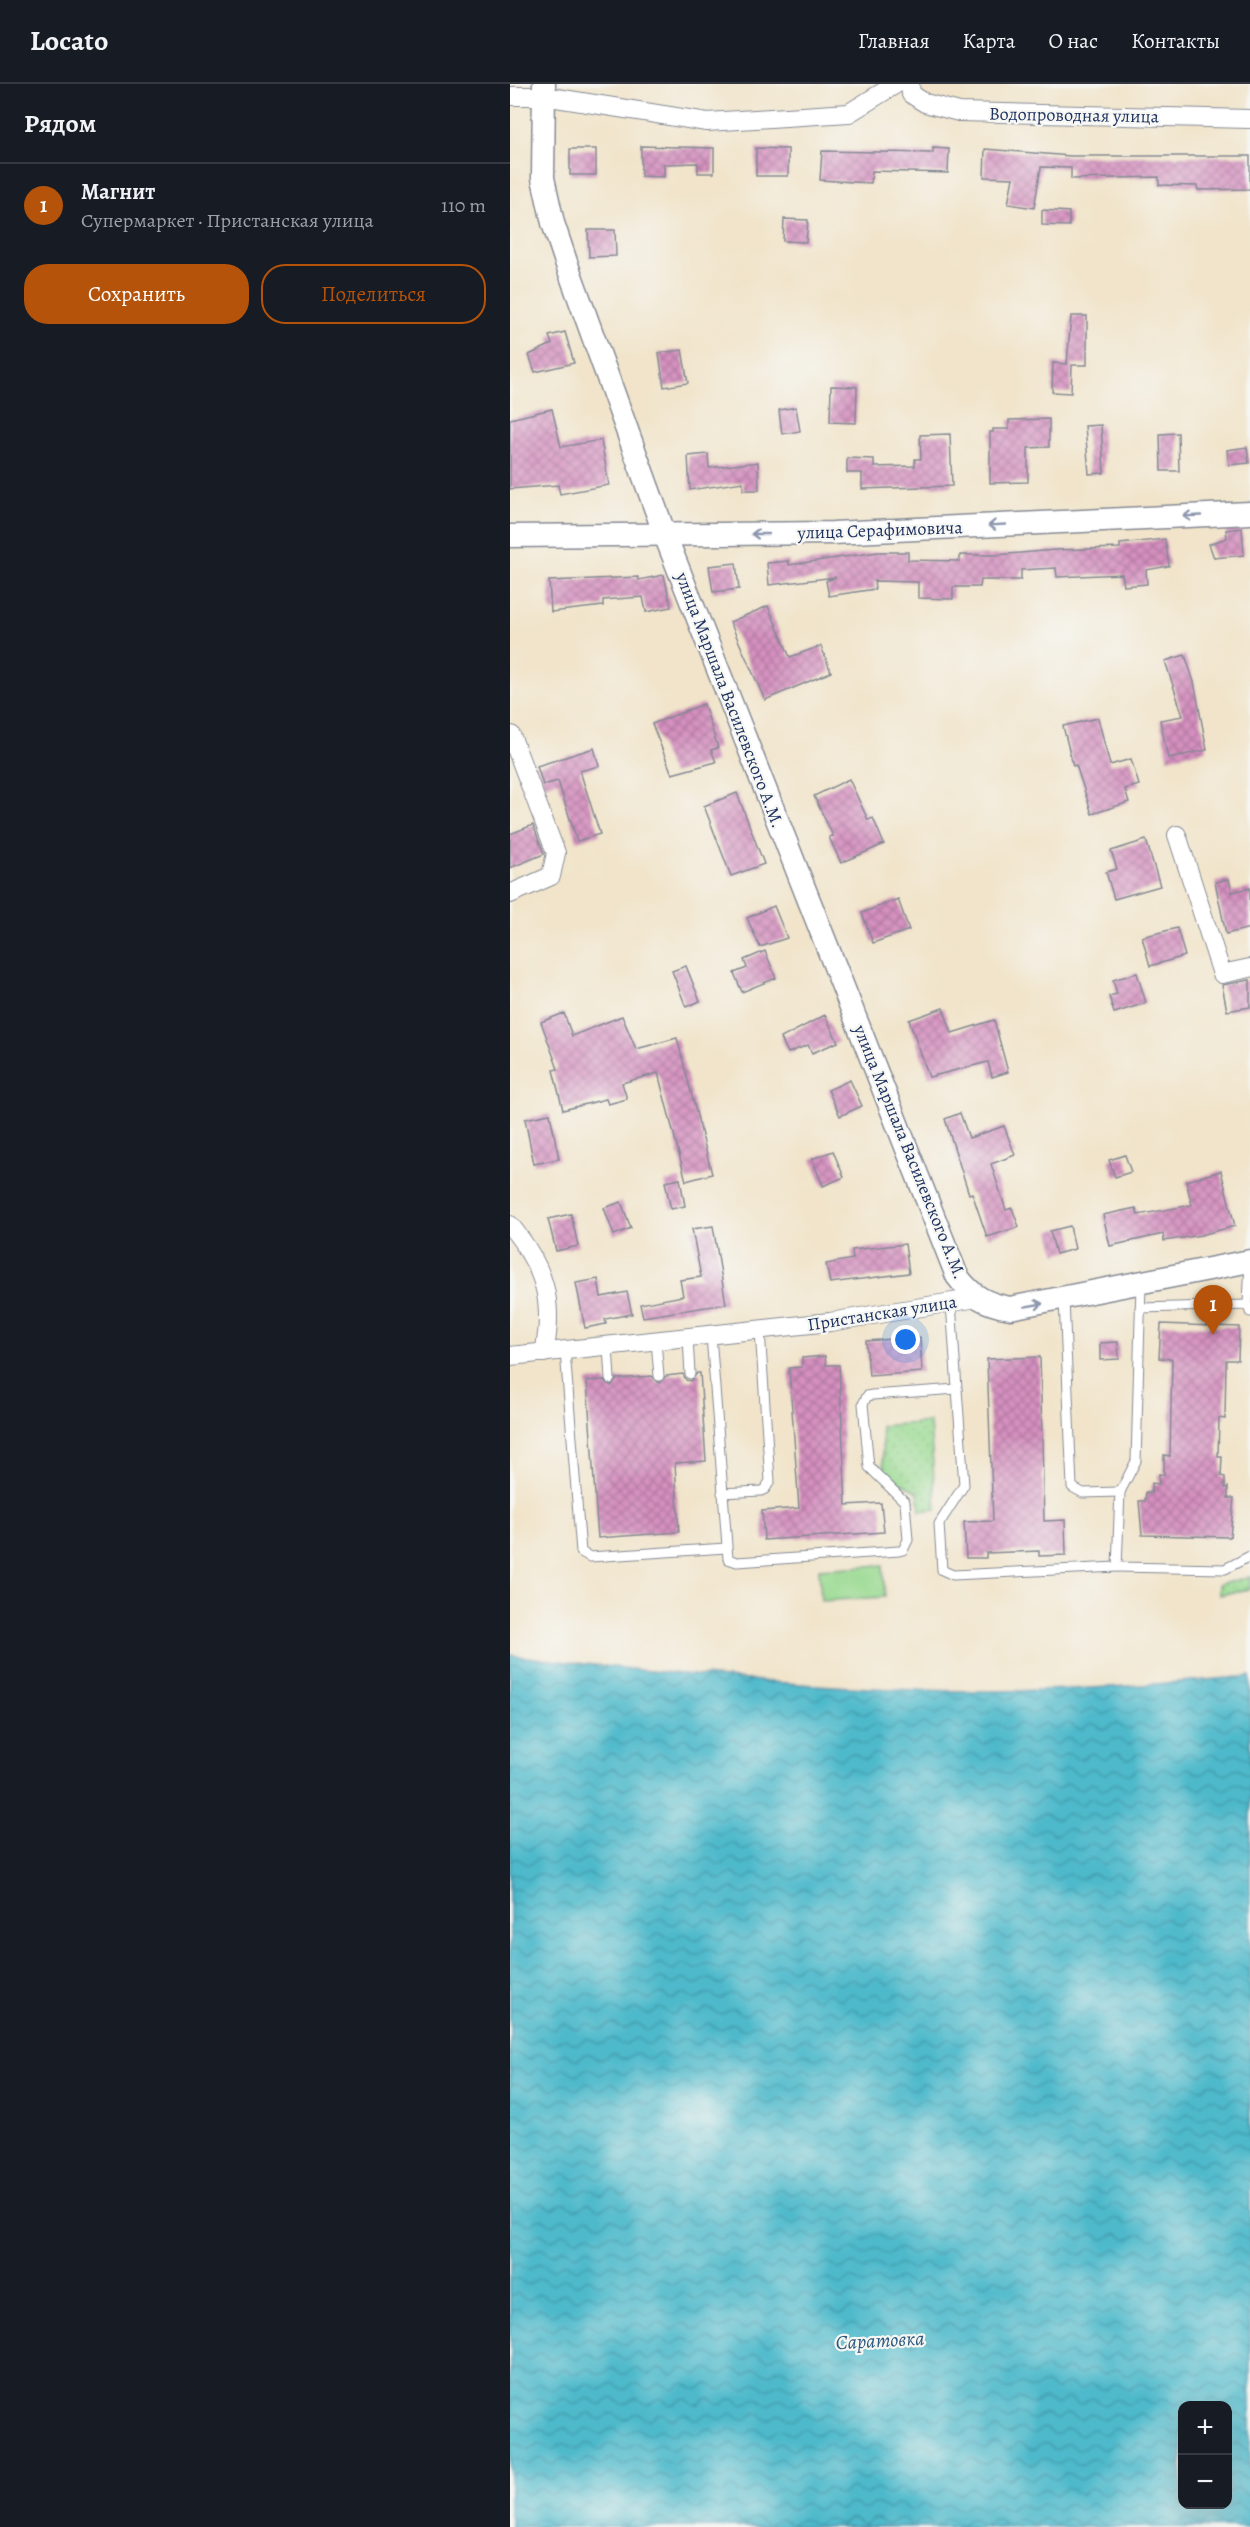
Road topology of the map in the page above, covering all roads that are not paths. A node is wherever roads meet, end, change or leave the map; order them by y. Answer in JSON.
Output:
{"nodes":[{"id":1,"x":896,"y":84,"type":"edge"},
{"id":2,"x":910,"y":84,"type":"edge"},
{"id":3,"x":544,"y":90,"type":"edge"},
{"id":4,"x":510,"y":96,"type":"edge"},
{"id":5,"x":1250,"y":119,"type":"edge"},
{"id":6,"x":1250,"y":513,"type":"edge"},
{"id":7,"x":665,"y":535,"type":"junction"},
{"id":8,"x":510,"y":536,"type":"edge"},
{"id":9,"x":511,"y":735,"type":"edge"},
{"id":10,"x":1177,"y":835,"type":"dead end"},
{"id":11,"x":510,"y":894,"type":"edge"},
{"id":12,"x":1250,"y":968,"type":"edge"},
{"id":13,"x":510,"y":1226,"type":"edge"},
{"id":14,"x":1250,"y":1261,"type":"edge"},
{"id":15,"x":1141,"y":1284,"type":"junction"},
{"id":16,"x":977,"y":1299,"type":"junction"},
{"id":17,"x":1064,"y":1299,"type":"junction"},
{"id":18,"x":951,"y":1303,"type":"junction"},
{"id":19,"x":1140,"y":1308,"type":"junction"},
{"id":20,"x":1249,"y":1308,"type":"edge"},
{"id":21,"x":760,"y":1330,"type":"junction"},
{"id":22,"x":711,"y":1335,"type":"junction"},
{"id":23,"x":687,"y":1338,"type":"junction"},
{"id":24,"x":656,"y":1341,"type":"junction"},
{"id":25,"x":608,"y":1346,"type":"junction"},
{"id":26,"x":565,"y":1351,"type":"junction"},
{"id":27,"x":544,"y":1353,"type":"junction"},
{"id":28,"x":510,"y":1356,"type":"edge"},
{"id":29,"x":690,"y":1374,"type":"dead end"},
{"id":30,"x":659,"y":1376,"type":"dead end"},
{"id":31,"x":610,"y":1379,"type":"dead end"},
{"id":32,"x":957,"y":1389,"type":"junction"},
{"id":33,"x":1120,"y":1492,"type":"junction"},
{"id":34,"x":722,"y":1493,"type":"junction"},
{"id":35,"x":726,"y":1548,"type":"junction"},
{"id":36,"x":1250,"y":1556,"type":"edge"},
{"id":37,"x":1117,"y":1567,"type":"junction"}],
"edges":[{"from":1,"to":3,"type":"street"},
{"from":2,"to":5,"type":"street","name":"Водопроводная улица"},
{"from":3,"to":4,"type":"street"},
{"from":3,"to":7,"type":"street","name":"улица Маршала Василевского А.М."},
{"from":6,"to":7,"type":"street","name":"улица Серафимовича","one_way":true},
{"from":7,"to":8,"type":"street","name":"улица Серафимовича"},
{"from":7,"to":16,"type":"street","name":"улица Маршала Василевского А.М."},
{"from":9,"to":11,"type":"street"},
{"from":10,"to":12,"type":"street"},
{"from":13,"to":27,"type":"street"},
{"from":14,"to":15,"type":"street","name":"Пристанская улица"},
{"from":14,"to":20,"type":"lane"},
{"from":15,"to":17,"type":"street","name":"Пристанская улица"},
{"from":15,"to":19,"type":"lane"},
{"from":16,"to":17,"type":"street","name":"Пристанская улица","one_way":true},
{"from":16,"to":18,"type":"street","name":"Пристанская улица"},
{"from":17,"to":33,"type":"lane"},
{"from":18,"to":21,"type":"street","name":"Пристанская улица"},
{"from":18,"to":32,"type":"lane"},
{"from":19,"to":20,"type":"lane"},
{"from":19,"to":33,"type":"lane"},
{"from":21,"to":22,"type":"street","name":"Пристанская улица"},
{"from":21,"to":34,"type":"lane"},
{"from":22,"to":23,"type":"street","name":"Пристанская улица"},
{"from":22,"to":34,"type":"lane"},
{"from":23,"to":24,"type":"street","name":"Пристанская улица"},
{"from":23,"to":29,"type":"lane"},
{"from":24,"to":25,"type":"street","name":"Пристанская улица"},
{"from":24,"to":30,"type":"lane"},
{"from":25,"to":26,"type":"street","name":"Пристанская улица"},
{"from":25,"to":31,"type":"lane"},
{"from":26,"to":27,"type":"street","name":"Пристанская улица"},
{"from":26,"to":35,"type":"lane"},
{"from":27,"to":28,"type":"street","name":"Пристанская улица"},
{"from":32,"to":35,"type":"lane"},
{"from":32,"to":37,"type":"lane"},
{"from":33,"to":37,"type":"lane"},
{"from":34,"to":35,"type":"lane"},
{"from":36,"to":37,"type":"lane"}]}
